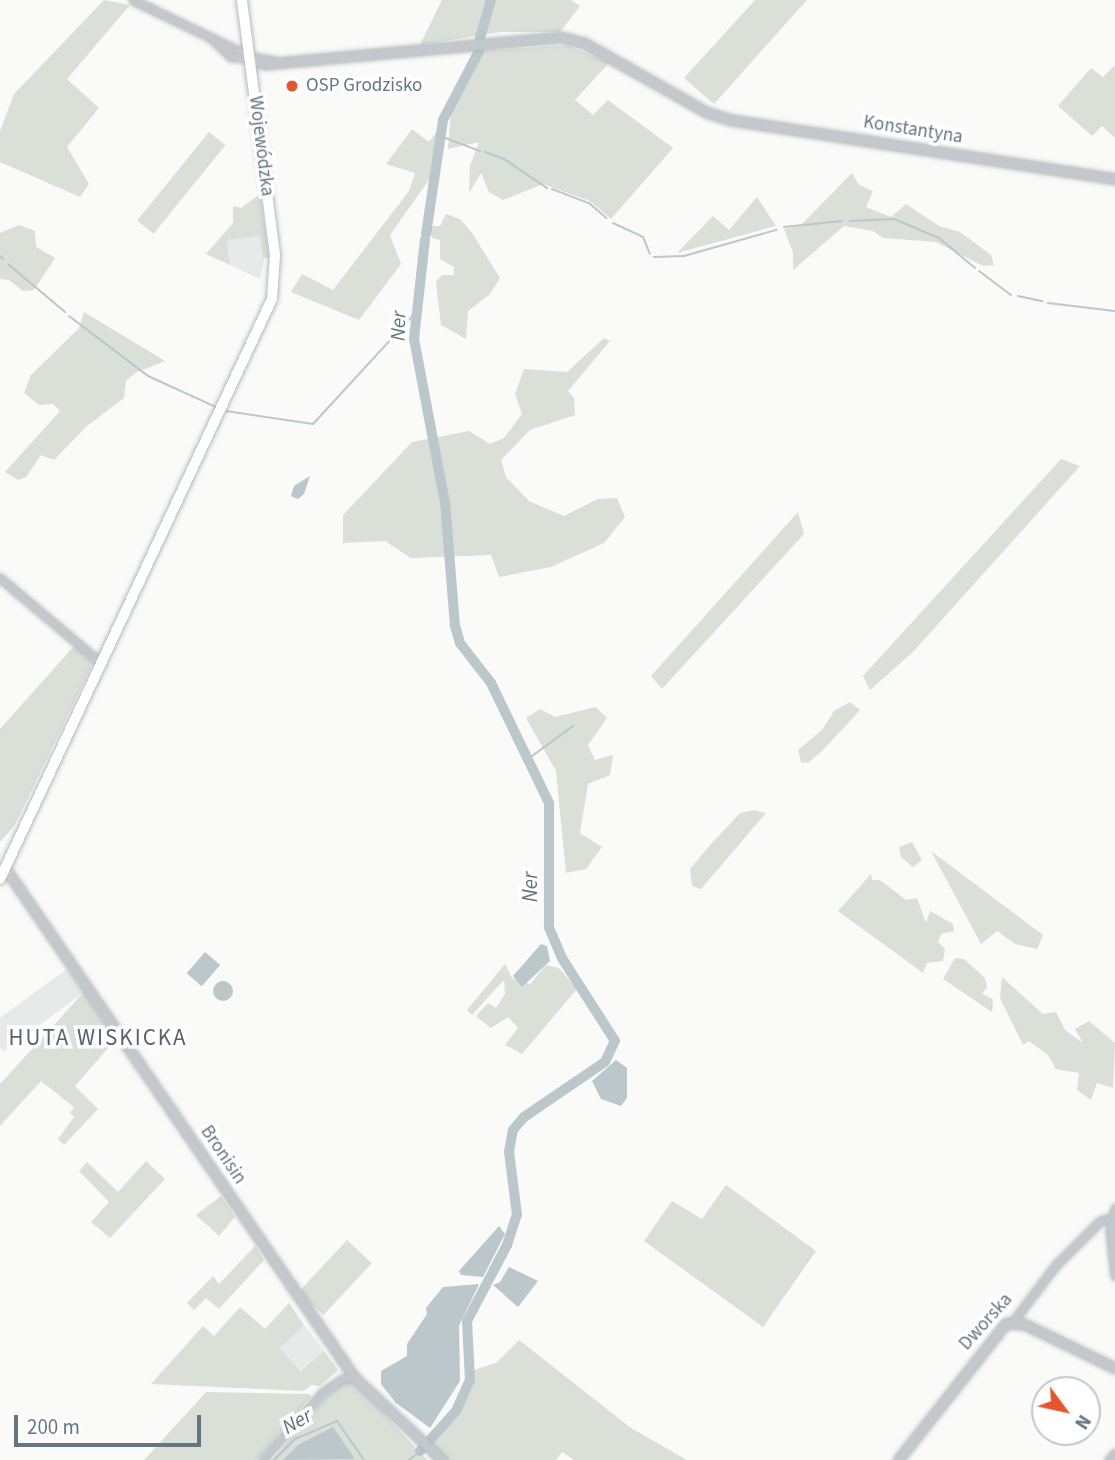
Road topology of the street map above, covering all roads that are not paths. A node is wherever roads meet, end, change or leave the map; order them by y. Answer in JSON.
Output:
{"nodes":[{"id":1,"x":134,"y":0,"type":"edge"},
{"id":2,"x":242,"y":0,"type":"edge"},
{"id":3,"x":250,"y":58,"type":"junction"},
{"id":4,"x":1115,"y":179,"type":"edge"},
{"id":5,"x":0,"y":578,"type":"edge"},
{"id":6,"x":102,"y":664,"type":"junction"},
{"id":7,"x":5,"y":868,"type":"junction"},
{"id":8,"x":0,"y":879,"type":"edge"},
{"id":9,"x":1115,"y":1208,"type":"edge"},
{"id":10,"x":1110,"y":1218,"type":"junction"},
{"id":11,"x":1115,"y":1276,"type":"edge"},
{"id":12,"x":1014,"y":1320,"type":"junction"},
{"id":13,"x":1115,"y":1368,"type":"edge"},
{"id":14,"x":354,"y":1377,"type":"junction"},
{"id":15,"x":428,"y":1452,"type":"edge"},
{"id":16,"x":1115,"y":1453,"type":"edge"},
{"id":17,"x":262,"y":1460,"type":"edge"},
{"id":18,"x":442,"y":1460,"type":"edge"},
{"id":19,"x":898,"y":1460,"type":"edge"},
{"id":20,"x":1109,"y":1460,"type":"edge"}],
"edges":[{"from":1,"to":3,"type":"street"},
{"from":2,"to":3,"type":"main road","name":"Wojewódzka"},
{"from":3,"to":4,"type":"street","name":"Konstantyna"},
{"from":3,"to":6,"type":"main road","name":"Wojewódzka"},
{"from":5,"to":6,"type":"street"},
{"from":6,"to":7,"type":"main road"},
{"from":7,"to":8,"type":"main road"},
{"from":7,"to":14,"type":"street","name":"Bronisin"},
{"from":9,"to":10,"type":"street"},
{"from":10,"to":11,"type":"street"},
{"from":10,"to":12,"type":"street","name":"Dworska"},
{"from":12,"to":13,"type":"street"},
{"from":12,"to":19,"type":"street","name":"Dworska"},
{"from":14,"to":15,"type":"street","name":"Bronisin"},
{"from":14,"to":17,"type":"street"},
{"from":15,"to":18,"type":"street","name":"Bronisin"},
{"from":16,"to":20,"type":"street"}]}
